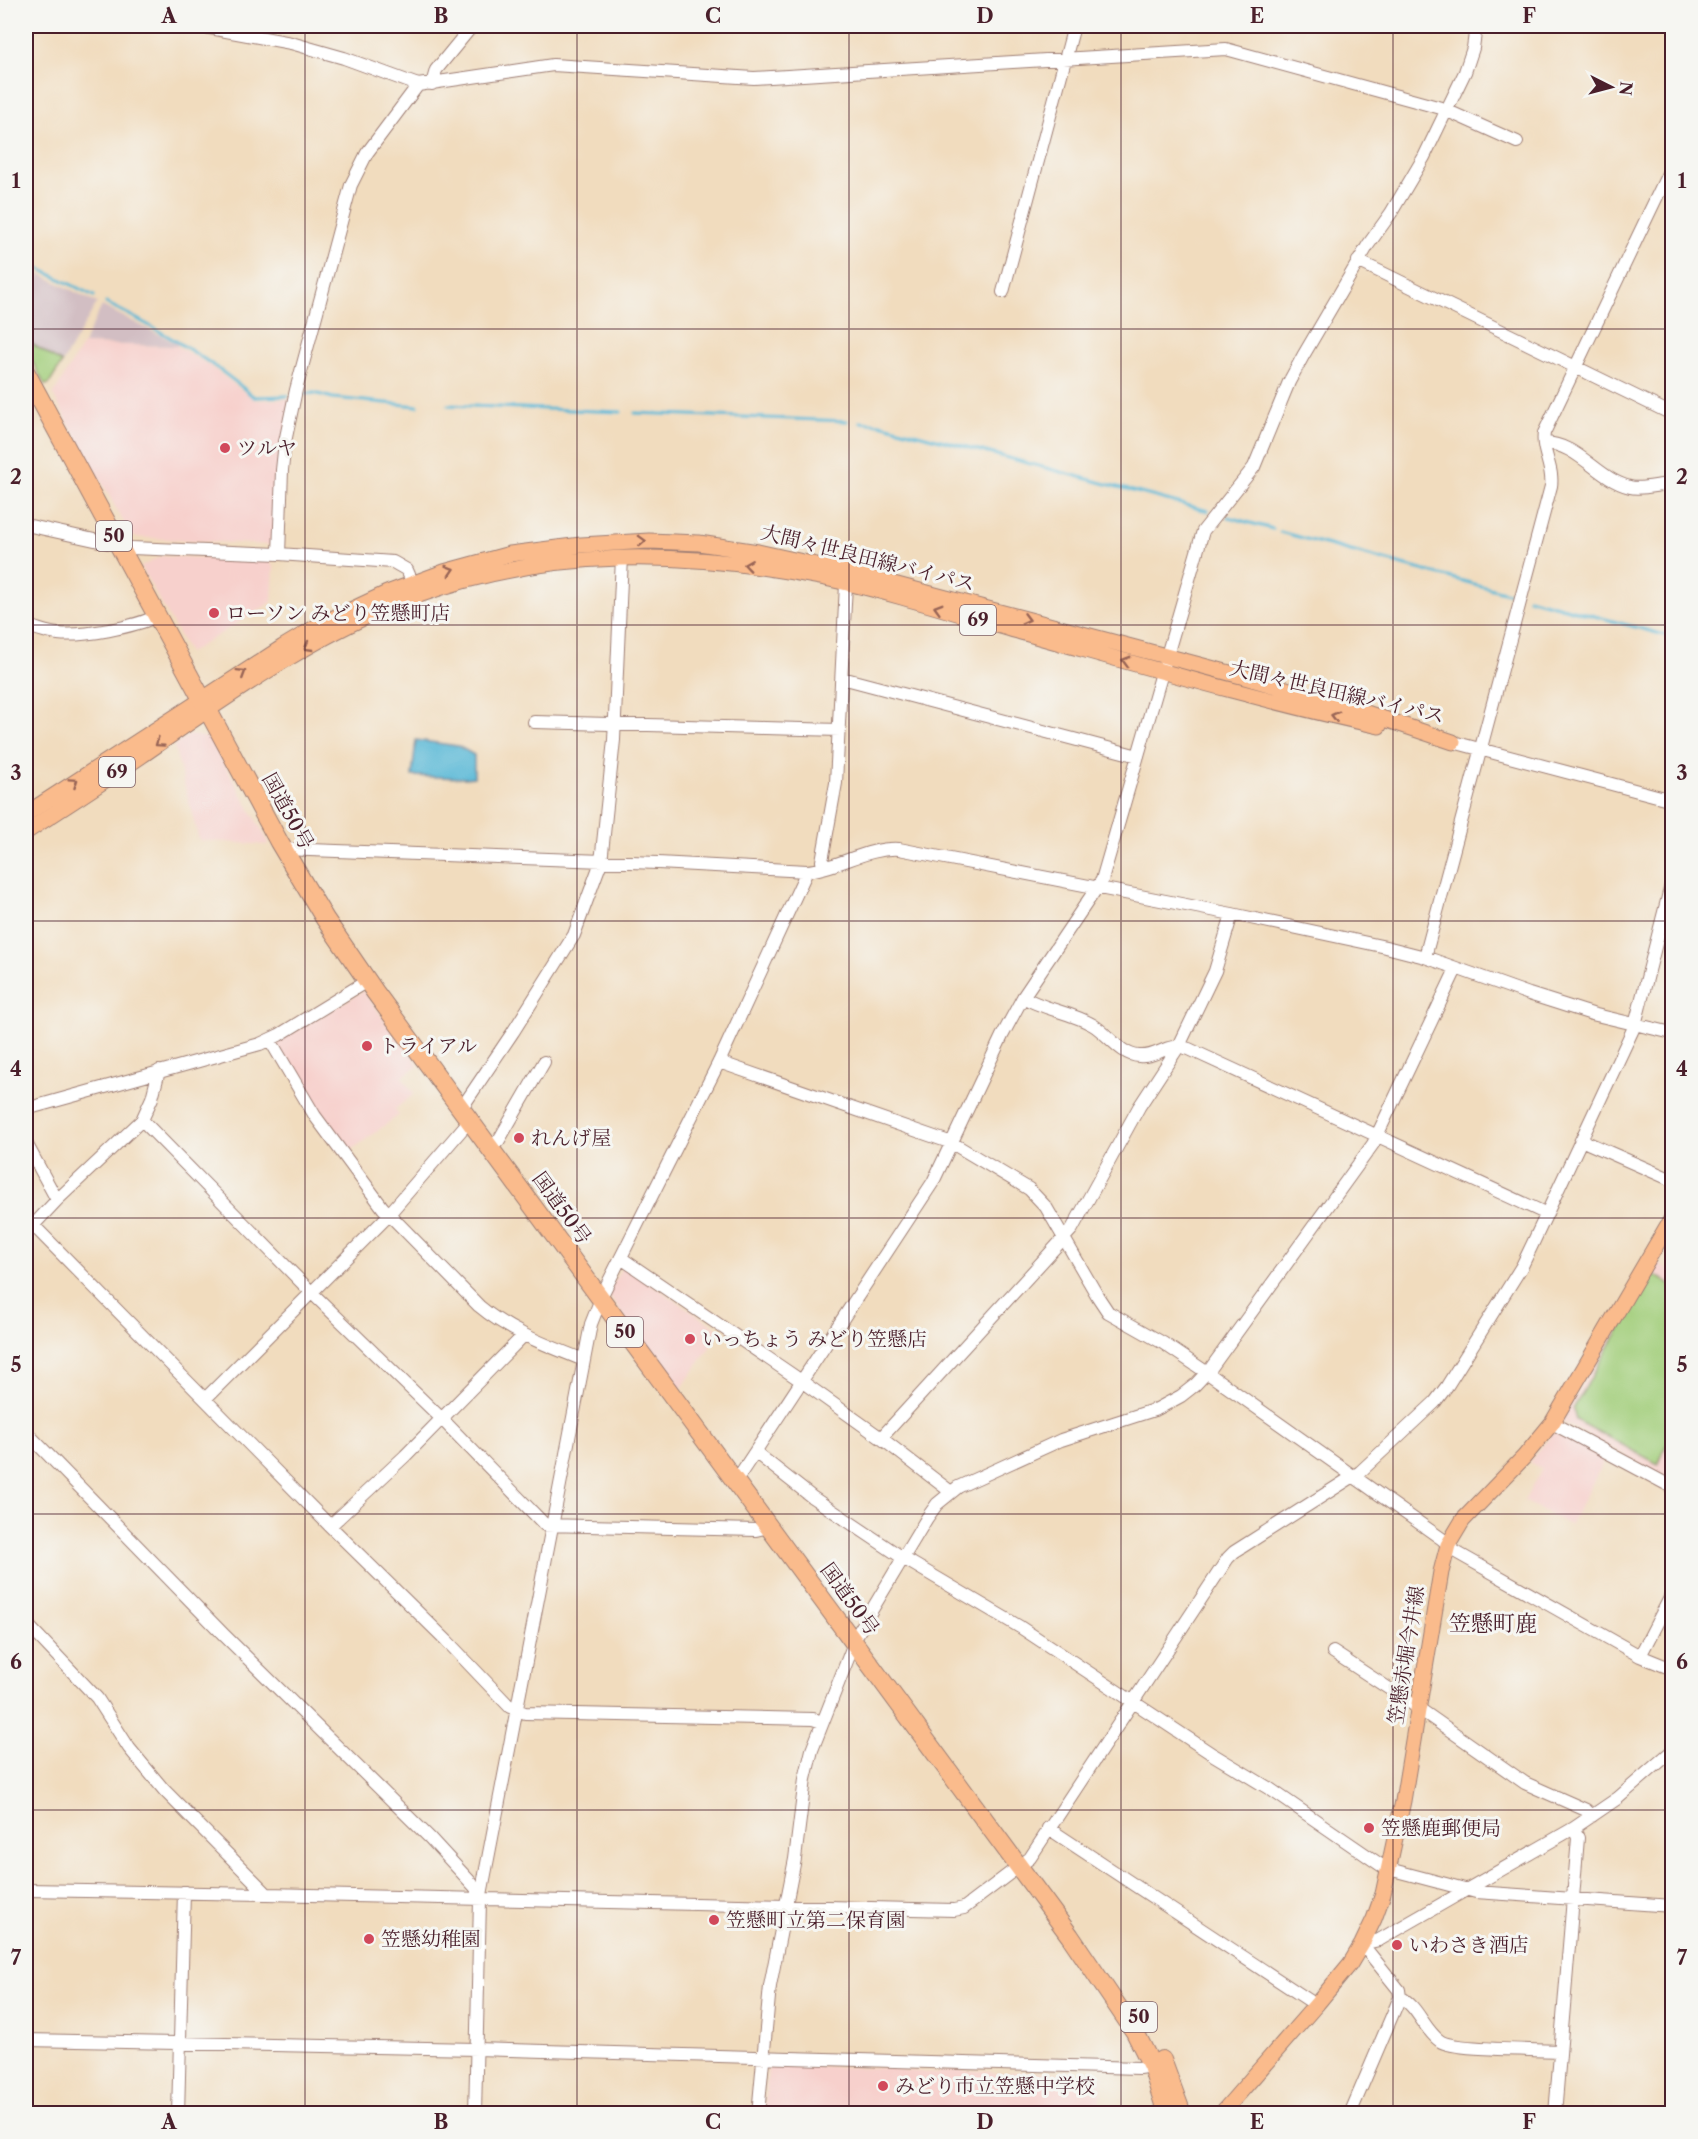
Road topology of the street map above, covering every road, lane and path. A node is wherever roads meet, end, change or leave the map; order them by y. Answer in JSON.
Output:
{"nodes":[{"id":1,"x":199,"y":26,"type":"edge"},
{"id":2,"x":472,"y":26,"type":"edge"},
{"id":3,"x":1074,"y":26,"type":"edge"},
{"id":4,"x":1476,"y":26,"type":"edge"},
{"id":5,"x":1065,"y":58,"type":"junction"},
{"id":6,"x":432,"y":84,"type":"junction"},
{"id":7,"x":418,"y":85,"type":"junction"},
{"id":8,"x":1448,"y":110,"type":"junction"},
{"id":9,"x":1517,"y":142,"type":"dead end"},
{"id":10,"x":1672,"y":165,"type":"edge"},
{"id":11,"x":1358,"y":261,"type":"junction"},
{"id":12,"x":1003,"y":292,"type":"dead end"},
{"id":13,"x":1576,"y":368,"type":"junction"},
{"id":14,"x":26,"y":373,"type":"edge"},
{"id":15,"x":1672,"y":414,"type":"edge"},
{"id":16,"x":1544,"y":443,"type":"junction"},
{"id":17,"x":1672,"y":484,"type":"edge"},
{"id":18,"x":26,"y":525,"type":"edge"},
{"id":19,"x":121,"y":547,"type":"junction"},
{"id":20,"x":279,"y":554,"type":"junction"},
{"id":21,"x":622,"y":557,"type":"junction"},
{"id":22,"x":413,"y":584,"type":"junction"},
{"id":23,"x":846,"y":584,"type":"junction"},
{"id":24,"x":157,"y":616,"type":"junction"},
{"id":25,"x":26,"y":626,"type":"edge"},
{"id":26,"x":1165,"y":664,"type":"junction"},
{"id":27,"x":842,"y":678,"type":"junction"},
{"id":28,"x":204,"y":705,"type":"junction"},
{"id":29,"x":534,"y":722,"type":"dead end"},
{"id":30,"x":615,"y":724,"type":"junction"},
{"id":31,"x":840,"y":730,"type":"junction"},
{"id":32,"x":1454,"y":742,"type":"joint"},
{"id":33,"x":1481,"y":750,"type":"junction"},
{"id":34,"x":1138,"y":756,"type":"junction"},
{"id":35,"x":1672,"y":800,"type":"edge"},
{"id":36,"x":26,"y":814,"type":"edge"},
{"id":37,"x":26,"y":832,"type":"edge"},
{"id":38,"x":283,"y":849,"type":"junction"},
{"id":39,"x":601,"y":862,"type":"junction"},
{"id":40,"x":824,"y":868,"type":"junction"},
{"id":41,"x":807,"y":871,"type":"junction"},
{"id":42,"x":1672,"y":881,"type":"edge"},
{"id":43,"x":1098,"y":887,"type":"junction"},
{"id":44,"x":1232,"y":914,"type":"junction"},
{"id":45,"x":1425,"y":957,"type":"junction"},
{"id":46,"x":1456,"y":969,"type":"junction"},
{"id":47,"x":367,"y":981,"type":"junction"},
{"id":48,"x":1023,"y":998,"type":"junction"},
{"id":49,"x":1635,"y":1025,"type":"junction"},
{"id":50,"x":1672,"y":1033,"type":"edge"},
{"id":51,"x":270,"y":1040,"type":"junction"},
{"id":52,"x":1179,"y":1046,"type":"junction"},
{"id":53,"x":544,"y":1062,"type":"dead end"},
{"id":54,"x":719,"y":1062,"type":"junction"},
{"id":55,"x":159,"y":1071,"type":"junction"},
{"id":56,"x":26,"y":1109,"type":"edge"},
{"id":57,"x":465,"y":1114,"type":"junction"},
{"id":58,"x":142,"y":1120,"type":"junction"},
{"id":59,"x":1377,"y":1136,"type":"junction"},
{"id":60,"x":1581,"y":1140,"type":"junction"},
{"id":61,"x":26,"y":1143,"type":"edge"},
{"id":62,"x":952,"y":1143,"type":"junction"},
{"id":63,"x":490,"y":1149,"type":"junction"},
{"id":64,"x":1672,"y":1180,"type":"edge"},
{"id":65,"x":57,"y":1200,"type":"junction"},
{"id":66,"x":1547,"y":1214,"type":"junction"},
{"id":67,"x":388,"y":1215,"type":"junction"},
{"id":68,"x":1672,"y":1218,"type":"edge"},
{"id":69,"x":29,"y":1229,"type":"edge"},
{"id":70,"x":1065,"y":1239,"type":"junction"},
{"id":71,"x":621,"y":1258,"type":"junction"},
{"id":72,"x":312,"y":1293,"type":"junction"},
{"id":73,"x":601,"y":1299,"type":"junction"},
{"id":74,"x":523,"y":1336,"type":"junction"},
{"id":75,"x":584,"y":1360,"type":"junction"},
{"id":76,"x":1207,"y":1373,"type":"junction"},
{"id":77,"x":802,"y":1381,"type":"junction"},
{"id":78,"x":205,"y":1399,"type":"junction"},
{"id":79,"x":442,"y":1419,"type":"junction"},
{"id":80,"x":1552,"y":1423,"type":"junction"},
{"id":81,"x":26,"y":1432,"type":"edge"},
{"id":82,"x":880,"y":1438,"type":"junction"},
{"id":83,"x":755,"y":1452,"type":"junction"},
{"id":84,"x":1354,"y":1477,"type":"junction"},
{"id":85,"x":734,"y":1479,"type":"junction"},
{"id":86,"x":1672,"y":1487,"type":"edge"},
{"id":87,"x":951,"y":1492,"type":"junction"},
{"id":88,"x":330,"y":1526,"type":"junction"},
{"id":89,"x":552,"y":1526,"type":"junction"},
{"id":90,"x":769,"y":1527,"type":"junction"},
{"id":91,"x":1448,"y":1545,"type":"junction"},
{"id":92,"x":903,"y":1558,"type":"junction"},
{"id":93,"x":1672,"y":1594,"type":"edge"},
{"id":94,"x":26,"y":1623,"type":"edge"},
{"id":95,"x":853,"y":1642,"type":"junction"},
{"id":96,"x":1332,"y":1652,"type":"dead end"},
{"id":97,"x":1640,"y":1656,"type":"junction"},
{"id":98,"x":1672,"y":1669,"type":"edge"},
{"id":99,"x":1132,"y":1702,"type":"junction"},
{"id":100,"x":1420,"y":1710,"type":"junction"},
{"id":101,"x":517,"y":1711,"type":"junction"},
{"id":102,"x":822,"y":1722,"type":"junction"},
{"id":103,"x":1672,"y":1751,"type":"edge"},
{"id":104,"x":1592,"y":1816,"type":"junction"},
{"id":105,"x":1048,"y":1828,"type":"junction"},
{"id":106,"x":1574,"y":1828,"type":"junction"},
{"id":107,"x":1020,"y":1867,"type":"junction"},
{"id":108,"x":1389,"y":1870,"type":"junction"},
{"id":109,"x":26,"y":1890,"type":"edge"},
{"id":110,"x":1468,"y":1890,"type":"junction"},
{"id":111,"x":184,"y":1892,"type":"junction"},
{"id":112,"x":267,"y":1894,"type":"junction"},
{"id":113,"x":1572,"y":1899,"type":"junction"},
{"id":114,"x":480,"y":1900,"type":"junction"},
{"id":115,"x":1672,"y":1906,"type":"edge"},
{"id":116,"x":786,"y":1907,"type":"junction"},
{"id":117,"x":1070,"y":1936,"type":"junction"},
{"id":118,"x":1362,"y":1944,"type":"junction"},
{"id":119,"x":1400,"y":1996,"type":"junction"},
{"id":120,"x":1316,"y":2005,"type":"junction"},
{"id":121,"x":26,"y":2040,"type":"edge"},
{"id":122,"x":180,"y":2044,"type":"junction"},
{"id":123,"x":477,"y":2049,"type":"junction"},
{"id":124,"x":1560,"y":2051,"type":"junction"},
{"id":125,"x":763,"y":2058,"type":"junction"},
{"id":126,"x":1152,"y":2066,"type":"junction"},
{"id":127,"x":178,"y":2114,"type":"edge"},
{"id":128,"x":475,"y":2114,"type":"edge"},
{"id":129,"x":758,"y":2114,"type":"edge"},
{"id":130,"x":1167,"y":2114,"type":"edge"},
{"id":131,"x":1182,"y":2114,"type":"edge"},
{"id":132,"x":1221,"y":2114,"type":"edge"},
{"id":133,"x":1350,"y":2114,"type":"edge"},
{"id":134,"x":1554,"y":2114,"type":"edge"}],
"edges":[{"from":1,"to":7,"type":"street"},
{"from":2,"to":6,"type":"street"},
{"from":3,"to":5,"type":"street"},
{"from":4,"to":8,"type":"street"},
{"from":5,"to":6,"type":"street"},
{"from":5,"to":8,"type":"street"},
{"from":5,"to":12,"type":"street"},
{"from":6,"to":7,"type":"street"},
{"from":7,"to":20,"type":"street"},
{"from":8,"to":9,"type":"street"},
{"from":8,"to":11,"type":"street"},
{"from":10,"to":13,"type":"street"},
{"from":11,"to":13,"type":"street"},
{"from":11,"to":26,"type":"street"},
{"from":13,"to":15,"type":"street"},
{"from":13,"to":16,"type":"street"},
{"from":14,"to":19,"type":"highway","name":"国道50号","number":"50"},
{"from":16,"to":17,"type":"street"},
{"from":16,"to":33,"type":"street"},
{"from":18,"to":19,"type":"street"},
{"from":19,"to":20,"type":"street"},
{"from":19,"to":24,"type":"highway","name":"国道50号","number":"50"},
{"from":20,"to":22,"type":"street"},
{"from":23,"to":21,"type":"main road","name":"大間々世良田線バイパス","number":"69","one_way":true},
{"from":21,"to":28,"type":"main road","name":"大間々世良田線バイパス","number":"69","one_way":true},
{"from":21,"to":30,"type":"street"},
{"from":22,"to":26,"type":"main road","name":"大間々世良田線バイパス","number":"69","one_way":true},
{"from":28,"to":22,"type":"main road","name":"大間々世良田線バイパス","number":"69","one_way":true},
{"from":26,"to":23,"type":"main road","name":"大間々世良田線バイパス","number":"69","one_way":true},
{"from":23,"to":27,"type":"street"},
{"from":24,"to":25,"type":"street"},
{"from":24,"to":28,"type":"highway","name":"国道50号","number":"50"},
{"from":26,"to":32,"type":"main road","name":"大間々世良田線バイパス","number":"69"},
{"from":26,"to":34,"type":"street"},
{"from":27,"to":31,"type":"street"},
{"from":27,"to":34,"type":"street"},
{"from":36,"to":28,"type":"main road","name":"大間々世良田線バイパス","number":"69","one_way":true},
{"from":28,"to":37,"type":"main road","name":"大間々世良田線バイパス","number":"69","one_way":true},
{"from":28,"to":38,"type":"highway","name":"国道50号","number":"50"},
{"from":29,"to":30,"type":"street"},
{"from":30,"to":31,"type":"street"},
{"from":30,"to":39,"type":"street"},
{"from":31,"to":40,"type":"street"},
{"from":32,"to":33,"type":"street"},
{"from":33,"to":35,"type":"street"},
{"from":33,"to":45,"type":"street"},
{"from":34,"to":43,"type":"street"},
{"from":38,"to":39,"type":"street"},
{"from":38,"to":47,"type":"highway","name":"国道50号","number":"50"},
{"from":39,"to":41,"type":"street"},
{"from":39,"to":57,"type":"street"},
{"from":40,"to":41,"type":"street"},
{"from":40,"to":43,"type":"street"},
{"from":41,"to":54,"type":"street"},
{"from":42,"to":49,"type":"street"},
{"from":43,"to":44,"type":"street"},
{"from":43,"to":48,"type":"street"},
{"from":44,"to":45,"type":"street"},
{"from":44,"to":52,"type":"street"},
{"from":45,"to":46,"type":"street"},
{"from":46,"to":49,"type":"street"},
{"from":46,"to":59,"type":"street"},
{"from":47,"to":51,"type":"street"},
{"from":47,"to":57,"type":"highway","name":"国道50号","number":"50"},
{"from":48,"to":52,"type":"street"},
{"from":48,"to":62,"type":"street"},
{"from":49,"to":50,"type":"street"},
{"from":49,"to":60,"type":"street"},
{"from":51,"to":55,"type":"street"},
{"from":51,"to":67,"type":"street"},
{"from":52,"to":59,"type":"street"},
{"from":52,"to":70,"type":"street"},
{"from":53,"to":63,"type":"street"},
{"from":54,"to":62,"type":"street"},
{"from":54,"to":71,"type":"street"},
{"from":55,"to":56,"type":"street"},
{"from":55,"to":58,"type":"street"},
{"from":57,"to":63,"type":"highway","name":"国道50号","number":"50"},
{"from":57,"to":67,"type":"street"},
{"from":58,"to":65,"type":"street"},
{"from":58,"to":72,"type":"street"},
{"from":59,"to":66,"type":"street"},
{"from":59,"to":76,"type":"street"},
{"from":60,"to":64,"type":"street"},
{"from":60,"to":66,"type":"street"},
{"from":61,"to":65,"type":"street"},
{"from":62,"to":70,"type":"street"},
{"from":62,"to":77,"type":"street"},
{"from":63,"to":73,"type":"highway","name":"国道50号","number":"50"},
{"from":65,"to":69,"type":"street"},
{"from":66,"to":84,"type":"street"},
{"from":67,"to":72,"type":"street"},
{"from":67,"to":74,"type":"street"},
{"from":68,"to":80,"type":"main road","name":"笠懸赤堀今井線"},
{"from":69,"to":78,"type":"street"},
{"from":70,"to":76,"type":"street"},
{"from":70,"to":82,"type":"street"},
{"from":71,"to":73,"type":"street"},
{"from":71,"to":77,"type":"street"},
{"from":72,"to":78,"type":"street"},
{"from":72,"to":79,"type":"street"},
{"from":73,"to":75,"type":"street"},
{"from":73,"to":85,"type":"highway","name":"国道50号","number":"50"},
{"from":74,"to":75,"type":"street"},
{"from":74,"to":79,"type":"street"},
{"from":75,"to":89,"type":"street"},
{"from":76,"to":84,"type":"street"},
{"from":76,"to":87,"type":"street"},
{"from":77,"to":82,"type":"street"},
{"from":77,"to":83,"type":"street"},
{"from":78,"to":88,"type":"street"},
{"from":79,"to":88,"type":"street"},
{"from":79,"to":89,"type":"street"},
{"from":80,"to":86,"type":"street"},
{"from":80,"to":91,"type":"main road","name":"笠懸赤堀今井線"},
{"from":81,"to":114,"type":"street"},
{"from":82,"to":87,"type":"street"},
{"from":83,"to":85,"type":"street"},
{"from":83,"to":92,"type":"street"},
{"from":84,"to":91,"type":"street"},
{"from":84,"to":99,"type":"street"},
{"from":85,"to":90,"type":"highway","name":"国道50号","number":"50"},
{"from":87,"to":92,"type":"street"},
{"from":88,"to":101,"type":"street"},
{"from":89,"to":90,"type":"street"},
{"from":89,"to":101,"type":"street"},
{"from":90,"to":95,"type":"highway","name":"国道50号","number":"50"},
{"from":91,"to":97,"type":"street"},
{"from":91,"to":100,"type":"main road","name":"笠懸赤堀今井線"},
{"from":92,"to":95,"type":"street"},
{"from":92,"to":99,"type":"street"},
{"from":93,"to":97,"type":"street"},
{"from":94,"to":112,"type":"street"},
{"from":95,"to":102,"type":"street"},
{"from":95,"to":107,"type":"highway","name":"国道50号","number":"50"},
{"from":96,"to":100,"type":"street"},
{"from":97,"to":98,"type":"street"},
{"from":99,"to":105,"type":"street"},
{"from":99,"to":108,"type":"street"},
{"from":100,"to":104,"type":"street"},
{"from":100,"to":108,"type":"main road","name":"笠懸赤堀今井線"},
{"from":101,"to":102,"type":"street"},
{"from":101,"to":114,"type":"street"},
{"from":102,"to":116,"type":"street"},
{"from":103,"to":104,"type":"street"},
{"from":104,"to":106,"type":"street"},
{"from":105,"to":107,"type":"street"},
{"from":105,"to":120,"type":"street"},
{"from":106,"to":110,"type":"street"},
{"from":106,"to":113,"type":"street"},
{"from":107,"to":116,"type":"street"},
{"from":107,"to":117,"type":"highway","name":"国道50号","number":"50"},
{"from":108,"to":110,"type":"street"},
{"from":108,"to":118,"type":"main road","name":"笠懸赤堀今井線"},
{"from":109,"to":111,"type":"street"},
{"from":110,"to":113,"type":"street"},
{"from":110,"to":118,"type":"street"},
{"from":111,"to":112,"type":"street"},
{"from":111,"to":122,"type":"street"},
{"from":112,"to":114,"type":"street"},
{"from":113,"to":115,"type":"street"},
{"from":113,"to":124,"type":"street"},
{"from":114,"to":116,"type":"street"},
{"from":114,"to":123,"type":"street"},
{"from":116,"to":125,"type":"street"},
{"from":117,"to":126,"type":"highway","number":"50"},
{"from":117,"to":131,"type":"highway","number":"50"},
{"from":118,"to":119,"type":"street"},
{"from":118,"to":120,"type":"main road","name":"笠懸赤堀今井線"},
{"from":119,"to":124,"type":"street"},
{"from":119,"to":133,"type":"street"},
{"from":120,"to":132,"type":"main road","name":"笠懸赤堀今井線"},
{"from":121,"to":122,"type":"street"},
{"from":122,"to":123,"type":"street"},
{"from":122,"to":127,"type":"street"},
{"from":123,"to":125,"type":"street"},
{"from":123,"to":128,"type":"street"},
{"from":124,"to":134,"type":"street"},
{"from":125,"to":126,"type":"street"},
{"from":125,"to":129,"type":"street"},
{"from":126,"to":130,"type":"highway","number":"50"}]}
